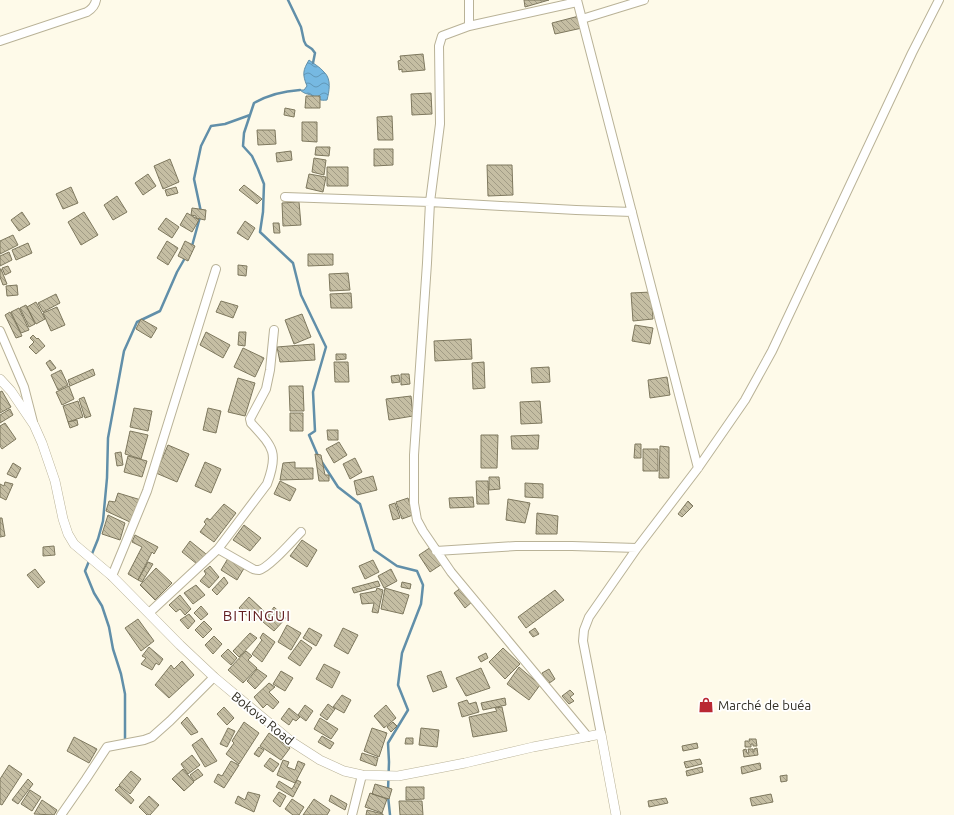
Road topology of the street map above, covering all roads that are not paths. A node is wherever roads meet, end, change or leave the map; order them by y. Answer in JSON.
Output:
{"nodes":[{"id":1,"x":96,"y":0,"type":"edge"},
{"id":2,"x":469,"y":0,"type":"edge"},
{"id":3,"x":644,"y":0,"type":"edge"},
{"id":4,"x":939,"y":0,"type":"edge"},
{"id":5,"x":577,"y":1,"type":"edge"},
{"id":6,"x":582,"y":19,"type":"junction"},
{"id":7,"x":469,"y":26,"type":"junction"},
{"id":8,"x":0,"y":40,"type":"edge"},
{"id":9,"x":285,"y":197,"type":"dead end"},
{"id":10,"x":430,"y":202,"type":"junction"},
{"id":11,"x":632,"y":212,"type":"junction"},
{"id":12,"x":216,"y":269,"type":"dead end"},
{"id":13,"x":274,"y":330,"type":"dead end"},
{"id":14,"x":0,"y":331,"type":"edge"},
{"id":15,"x":0,"y":379,"type":"edge"},
{"id":16,"x":34,"y":425,"type":"junction"},
{"id":17,"x":698,"y":468,"type":"junction"},
{"id":18,"x":301,"y":532,"type":"dead end"},
{"id":19,"x":637,"y":548,"type":"junction"},
{"id":20,"x":218,"y":549,"type":"junction"},
{"id":21,"x":436,"y":551,"type":"junction"},
{"id":22,"x":112,"y":576,"type":"junction"},
{"id":23,"x":149,"y":614,"type":"junction"},
{"id":24,"x":214,"y":677,"type":"junction"},
{"id":25,"x":601,"y":734,"type":"junction"},
{"id":26,"x":588,"y":737,"type":"junction"},
{"id":27,"x":362,"y":775,"type":"junction"},
{"id":28,"x":60,"y":815,"type":"edge"},
{"id":29,"x":352,"y":815,"type":"edge"},
{"id":30,"x":616,"y":815,"type":"edge"}],
"edges":[{"from":1,"to":8,"type":"street"},
{"from":2,"to":7,"type":"street"},
{"from":3,"to":6,"type":"street"},
{"from":4,"to":17,"type":"street"},
{"from":5,"to":6,"type":"street"},
{"from":5,"to":7,"type":"street"},
{"from":6,"to":11,"type":"street"},
{"from":7,"to":10,"type":"street"},
{"from":9,"to":10,"type":"street"},
{"from":10,"to":11,"type":"street"},
{"from":10,"to":21,"type":"street"},
{"from":11,"to":17,"type":"street"},
{"from":12,"to":22,"type":"street"},
{"from":13,"to":20,"type":"street"},
{"from":14,"to":16,"type":"street"},
{"from":15,"to":16,"type":"street","name":"Bokova Road"},
{"from":16,"to":22,"type":"street","name":"Bokova Road"},
{"from":17,"to":19,"type":"street"},
{"from":18,"to":20,"type":"street"},
{"from":19,"to":21,"type":"street"},
{"from":19,"to":25,"type":"street"},
{"from":20,"to":23,"type":"street"},
{"from":21,"to":26,"type":"street"},
{"from":22,"to":23,"type":"street","name":"Bokova Road"},
{"from":23,"to":24,"type":"street","name":"Bokova Road"},
{"from":24,"to":27,"type":"street","name":"Bokova Road"},
{"from":24,"to":28,"type":"street"},
{"from":25,"to":26,"type":"street","name":"Bokova Road"},
{"from":25,"to":30,"type":"street"},
{"from":26,"to":27,"type":"street","name":"Bokova Road"},
{"from":27,"to":29,"type":"street"}]}
